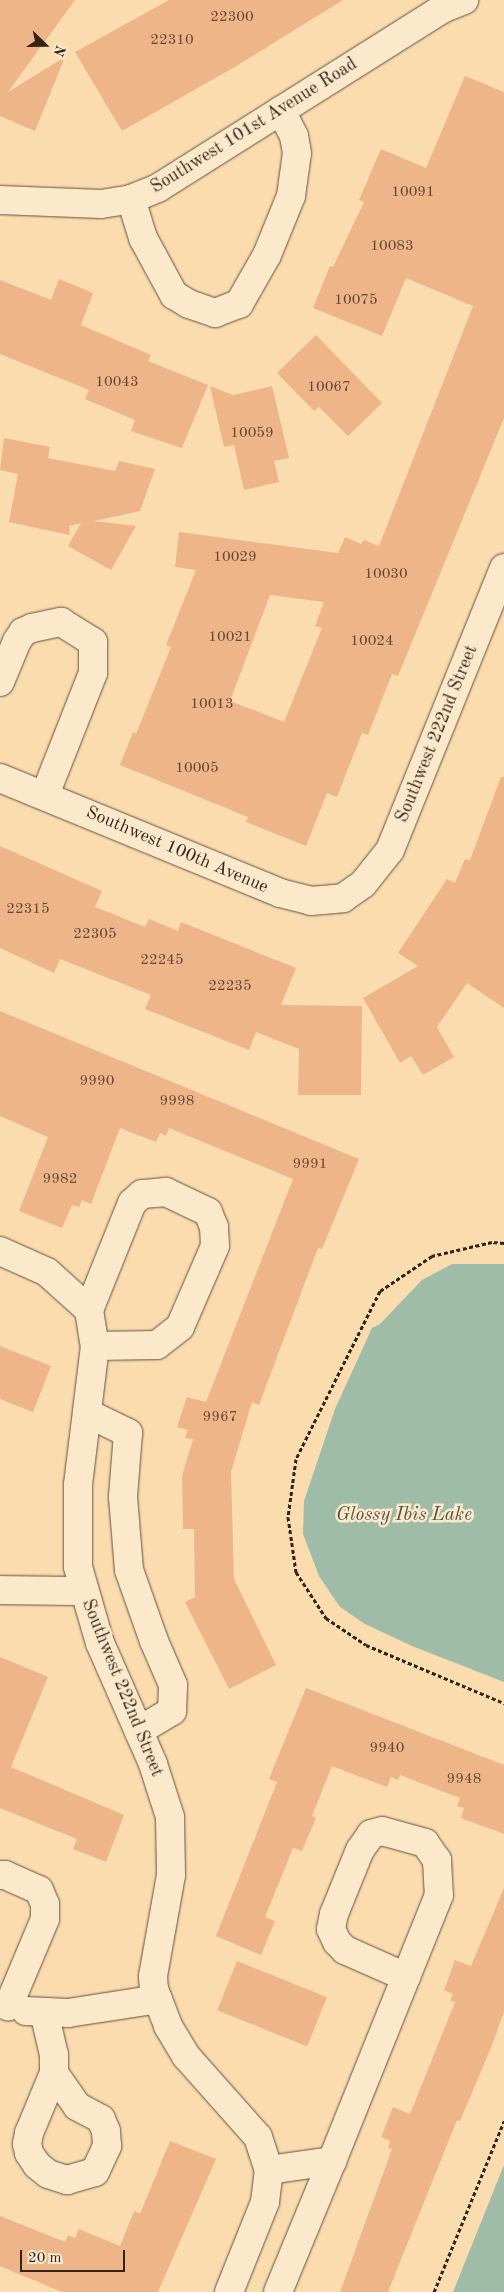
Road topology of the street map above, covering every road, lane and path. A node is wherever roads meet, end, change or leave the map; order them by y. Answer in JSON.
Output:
{"nodes":[{"id":1,"x":464,"y":0,"type":"edge"},
{"id":2,"x":280,"y":110,"type":"junction"},
{"id":3,"x":0,"y":200,"type":"edge"},
{"id":4,"x":130,"y":200,"type":"junction"},
{"id":5,"x":504,"y":568,"type":"edge"},
{"id":6,"x":0,"y":682,"type":"edge"},
{"id":7,"x":0,"y":778,"type":"edge"},
{"id":8,"x":45,"y":795,"type":"junction"},
{"id":9,"x":356,"y":891,"type":"joint"},
{"id":10,"x":504,"y":1243,"type":"edge"},
{"id":11,"x":0,"y":1251,"type":"edge"},
{"id":12,"x":89,"y":1310,"type":"junction"},
{"id":13,"x":95,"y":1346,"type":"junction"},
{"id":14,"x":87,"y":1413,"type":"junction"},
{"id":15,"x":0,"y":1590,"type":"edge"},
{"id":16,"x":82,"y":1591,"type":"junction"},
{"id":17,"x":504,"y":1703,"type":"edge"},
{"id":18,"x":139,"y":1731,"type":"junction"},
{"id":19,"x":0,"y":1875,"type":"edge"},
{"id":20,"x":406,"y":1977,"type":"junction"},
{"id":21,"x":158,"y":1999,"type":"junction"},
{"id":22,"x":4,"y":2006,"type":"edge"},
{"id":23,"x":44,"y":2012,"type":"junction"},
{"id":24,"x":54,"y":2074,"type":"dead end"},
{"id":25,"x":504,"y":2121,"type":"edge"},
{"id":26,"x":332,"y":2161,"type":"junction"},
{"id":27,"x":269,"y":2170,"type":"junction"},
{"id":28,"x":229,"y":2292,"type":"edge"},
{"id":29,"x":278,"y":2292,"type":"edge"},
{"id":30,"x":434,"y":2292,"type":"edge"}],
"edges":[{"from":1,"to":2,"type":"street","name":"Southwest 101st Avenue Road"},
{"from":2,"to":4,"type":"street","name":"Southwest 101st Avenue Road"},
{"from":2,"to":4,"type":"street"},
{"from":3,"to":4,"type":"street","name":"Southwest 101st Avenue Road"},
{"from":5,"to":9,"type":"street","name":"Southwest 222nd Street"},
{"from":6,"to":8,"type":"street"},
{"from":7,"to":8,"type":"street","name":"Southwest 100th Avenue"},
{"from":8,"to":9,"type":"street","name":"Southwest 100th Avenue"},
{"from":10,"to":17,"type":"path"},
{"from":11,"to":12,"type":"street"},
{"from":12,"to":13,"type":"street","name":"Southwest 222nd Street"},
{"from":12,"to":13,"type":"street"},
{"from":13,"to":14,"type":"street","name":"Southwest 222nd Street"},
{"from":14,"to":16,"type":"street","name":"Southwest 222nd Street"},
{"from":14,"to":18,"type":"street"},
{"from":15,"to":16,"type":"street"},
{"from":16,"to":18,"type":"street","name":"Southwest 222nd Street"},
{"from":18,"to":21,"type":"street","name":"Southwest 222nd Street"},
{"from":19,"to":22,"type":"street"},
{"from":20,"to":20,"type":"street"},
{"from":20,"to":26,"type":"street"},
{"from":21,"to":23,"type":"street"},
{"from":21,"to":27,"type":"street","name":"Southwest 222nd Street"},
{"from":22,"to":23,"type":"street"},
{"from":23,"to":24,"type":"street"},
{"from":25,"to":30,"type":"path"},
{"from":26,"to":27,"type":"street"},
{"from":26,"to":29,"type":"street"},
{"from":27,"to":28,"type":"street"}]}
